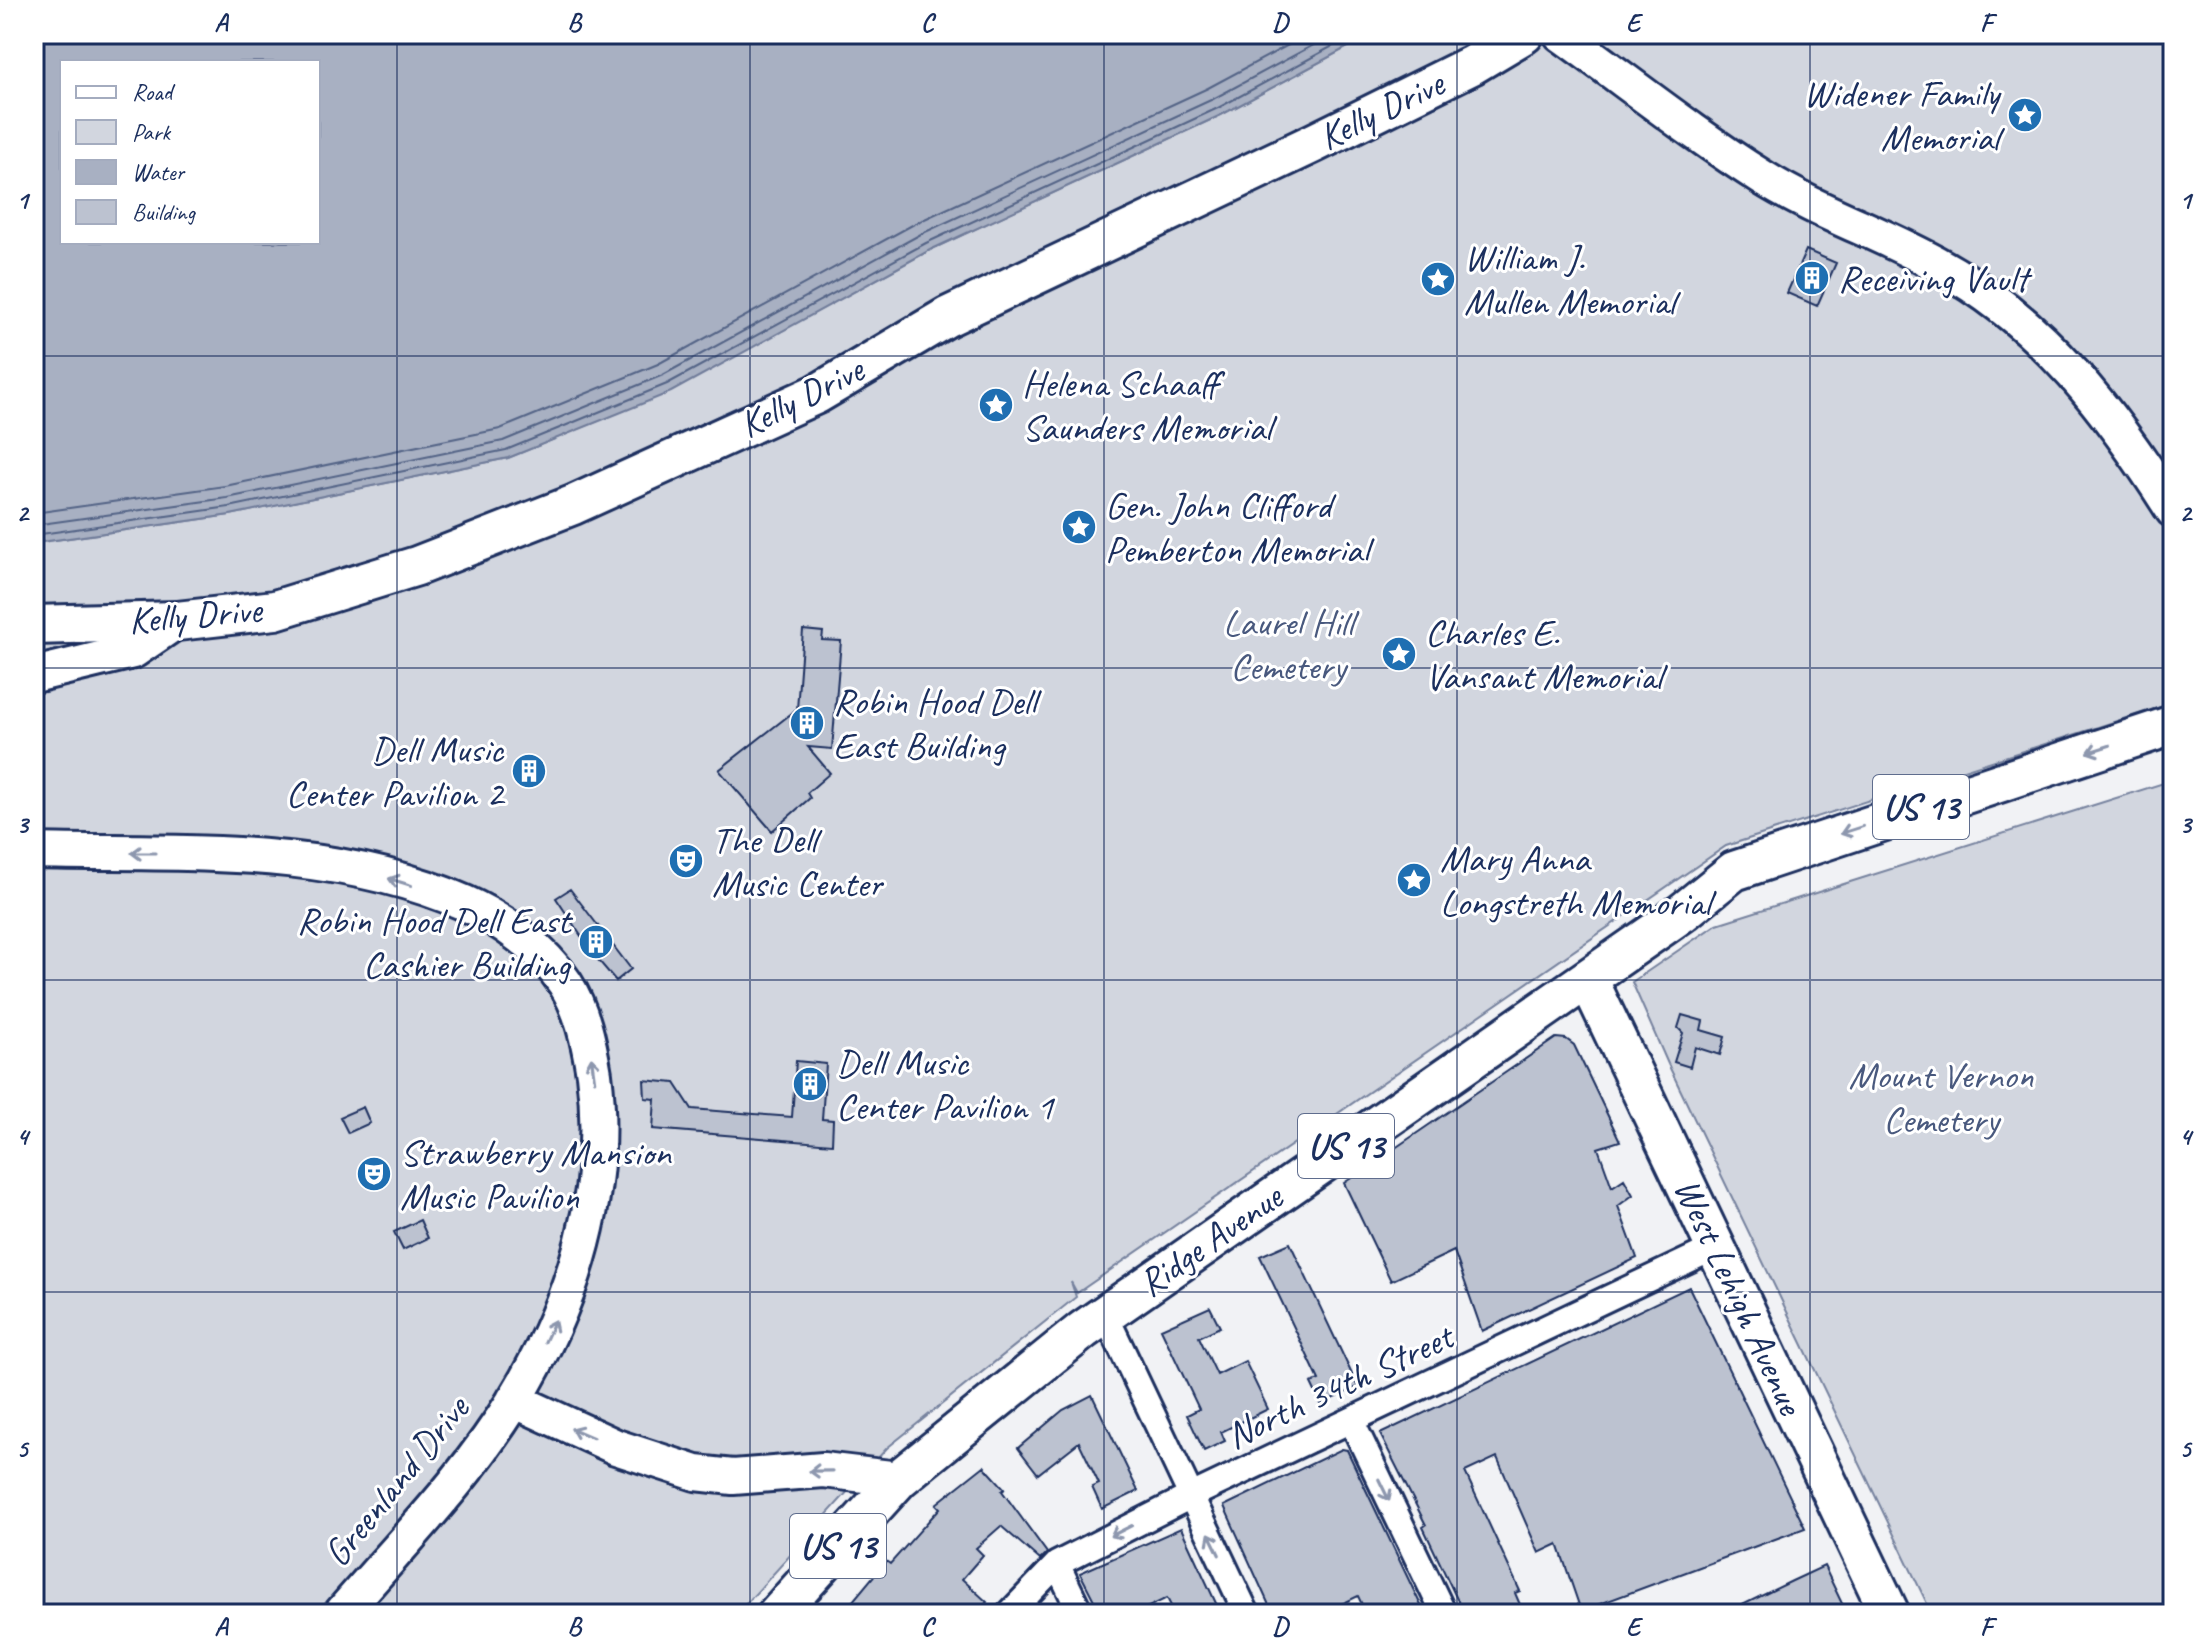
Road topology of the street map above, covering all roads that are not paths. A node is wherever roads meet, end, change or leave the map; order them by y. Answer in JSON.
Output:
{"nodes":[{"id":1,"x":1524,"y":34,"type":"edge"},
{"id":2,"x":1561,"y":34,"type":"edge"},
{"id":3,"x":2086,"y":389,"type":"junction"},
{"id":4,"x":2173,"y":510,"type":"edge"},
{"id":5,"x":2173,"y":535,"type":"edge"},
{"id":6,"x":177,"y":621,"type":"junction"},
{"id":7,"x":34,"y":625,"type":"edge"},
{"id":8,"x":34,"y":675,"type":"edge"},
{"id":9,"x":2173,"y":725,"type":"edge"},
{"id":10,"x":2173,"y":752,"type":"edge"},
{"id":11,"x":34,"y":851,"type":"edge"},
{"id":12,"x":1682,"y":913,"type":"junction"},
{"id":13,"x":1588,"y":979,"type":"junction"},
{"id":14,"x":1716,"y":1247,"type":"junction"},
{"id":15,"x":1105,"y":1314,"type":"junction"},
{"id":16,"x":514,"y":1400,"type":"junction"},
{"id":17,"x":1351,"y":1420,"type":"junction"},
{"id":18,"x":899,"y":1479,"type":"junction"},
{"id":19,"x":1191,"y":1496,"type":"junction"},
{"id":20,"x":1057,"y":1564,"type":"junction"},
{"id":21,"x":341,"y":1614,"type":"edge"},
{"id":22,"x":777,"y":1614,"type":"edge"},
{"id":23,"x":1009,"y":1614,"type":"edge"},
{"id":24,"x":1081,"y":1614,"type":"edge"},
{"id":25,"x":1247,"y":1614,"type":"edge"},
{"id":26,"x":1444,"y":1614,"type":"edge"},
{"id":27,"x":1890,"y":1614,"type":"edge"}],
"edges":[{"from":1,"to":6,"type":"main road","name":"Kelly Drive"},
{"from":2,"to":3,"type":"main road"},
{"from":3,"to":4,"type":"main road"},
{"from":3,"to":5,"type":"main road"},
{"from":6,"to":7,"type":"main road","name":"Kelly Drive"},
{"from":6,"to":8,"type":"main road"},
{"from":9,"to":12,"type":"main road","name":"Ridge Avenue","number":"US 13","one_way":true},
{"from":10,"to":12,"type":"main road","name":"Ridge Avenue","number":"US 13"},
{"from":16,"to":11,"type":"main road","name":"Greenland Drive","one_way":true},
{"from":12,"to":13,"type":"main road","name":"Ridge Avenue","number":"US 13"},
{"from":13,"to":14,"type":"main road","name":"West Lehigh Avenue"},
{"from":13,"to":15,"type":"main road","name":"Ridge Avenue","number":"US 13"},
{"from":14,"to":17,"type":"street","name":"North 34th Street"},
{"from":14,"to":27,"type":"main road","name":"West Lehigh Avenue"},
{"from":15,"to":18,"type":"main road","name":"Ridge Avenue","number":"US 13"},
{"from":15,"to":19,"type":"street"},
{"from":18,"to":16,"type":"main road","one_way":true},
{"from":16,"to":21,"type":"main road","name":"Greenland Drive"},
{"from":17,"to":19,"type":"street","name":"North 34th Street"},
{"from":17,"to":26,"type":"street","one_way":true},
{"from":18,"to":22,"type":"main road","name":"Ridge Avenue","number":"US 13"},
{"from":19,"to":20,"type":"street","name":"North 34th Street","one_way":true},
{"from":25,"to":19,"type":"street","one_way":true},
{"from":20,"to":23,"type":"street","name":"North 34th Street"},
{"from":20,"to":24,"type":"street"}]}
